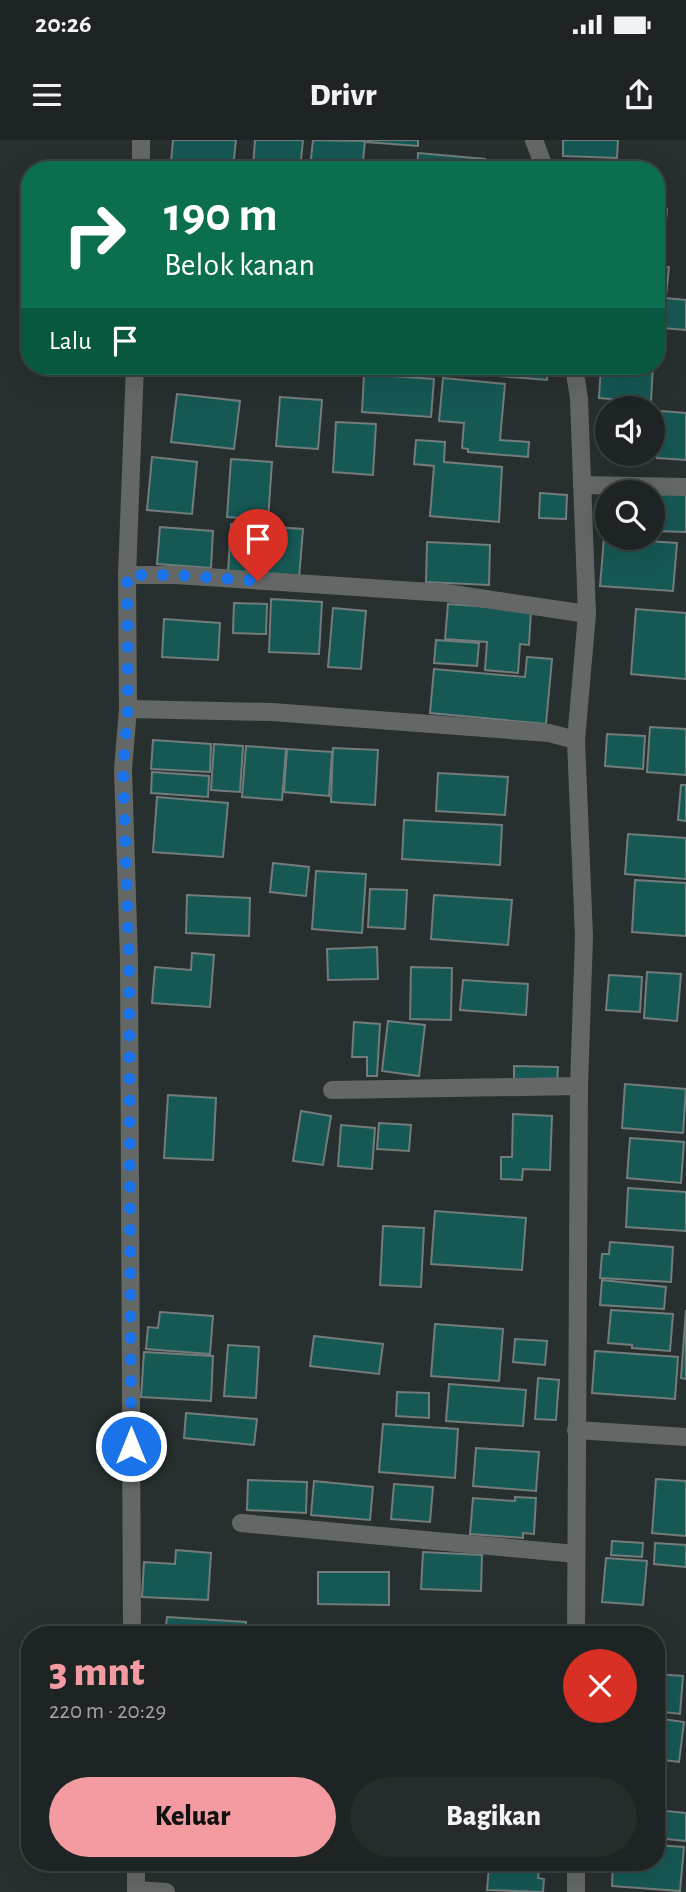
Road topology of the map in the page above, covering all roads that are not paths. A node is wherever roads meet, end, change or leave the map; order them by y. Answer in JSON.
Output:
{"nodes":[{"id":1,"x":141,"y":140,"type":"edge"},
{"id":2,"x":534,"y":140,"type":"edge"},
{"id":3,"x":141,"y":161,"type":"edge"},
{"id":4,"x":542,"y":161,"type":"edge"},
{"id":5,"x":135,"y":375,"type":"edge"},
{"id":6,"x":575,"y":375,"type":"edge"},
{"id":7,"x":582,"y":485,"type":"junction"},
{"id":8,"x":686,"y":487,"type":"edge"},
{"id":9,"x":127,"y":575,"type":"junction"},
{"id":10,"x":587,"y":614,"type":"junction"},
{"id":11,"x":128,"y":709,"type":"junction"},
{"id":12,"x":576,"y":740,"type":"junction"},
{"id":13,"x":579,"y":1087,"type":"junction"},
{"id":14,"x":332,"y":1090,"type":"dead end"},
{"id":15,"x":576,"y":1430,"type":"junction"},
{"id":16,"x":686,"y":1437,"type":"edge"},
{"id":17,"x":240,"y":1523,"type":"dead end"},
{"id":18,"x":576,"y":1554,"type":"junction"},
{"id":19,"x":132,"y":1626,"type":"edge"},
{"id":20,"x":576,"y":1626,"type":"edge"},
{"id":21,"x":136,"y":1871,"type":"edge"},
{"id":22,"x":576,"y":1871,"type":"edge"},
{"id":23,"x":136,"y":1891,"type":"edge"},
{"id":24,"x":166,"y":1892,"type":"edge"},
{"id":25,"x":576,"y":1892,"type":"edge"}],
"edges":[{"from":1,"to":3,"type":"street"},
{"from":2,"to":4,"type":"street"},
{"from":5,"to":9,"type":"street"},
{"from":6,"to":7,"type":"street"},
{"from":7,"to":8,"type":"street"},
{"from":7,"to":10,"type":"street"},
{"from":9,"to":10,"type":"street"},
{"from":9,"to":11,"type":"street"},
{"from":10,"to":12,"type":"street"},
{"from":11,"to":12,"type":"street"},
{"from":11,"to":19,"type":"street"},
{"from":12,"to":13,"type":"street"},
{"from":13,"to":14,"type":"street"},
{"from":13,"to":15,"type":"street"},
{"from":15,"to":16,"type":"street"},
{"from":15,"to":18,"type":"street"},
{"from":17,"to":18,"type":"street"},
{"from":18,"to":20,"type":"street"},
{"from":21,"to":23,"type":"street"},
{"from":22,"to":25,"type":"street"},
{"from":23,"to":24,"type":"street"}]}
